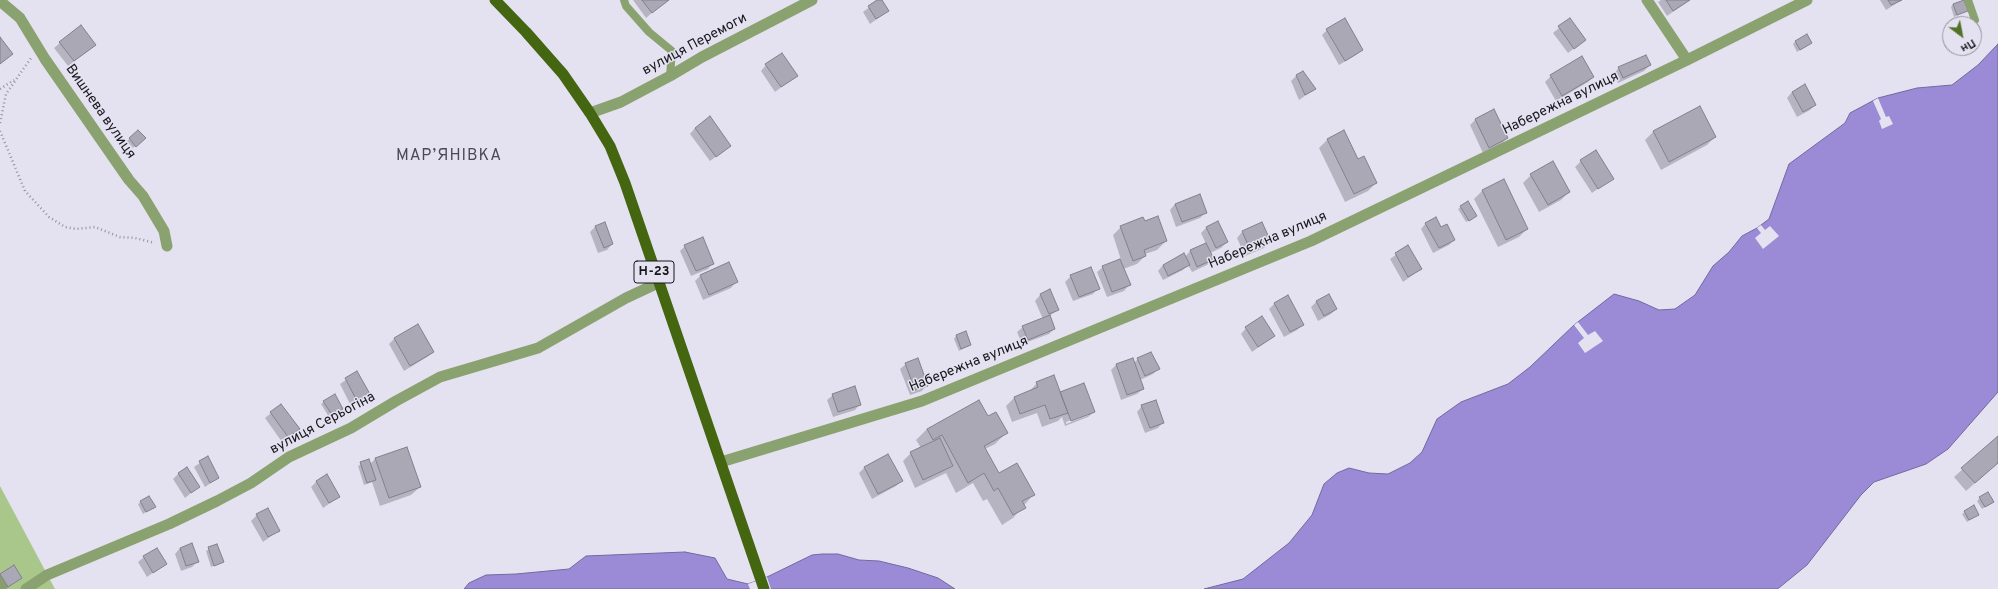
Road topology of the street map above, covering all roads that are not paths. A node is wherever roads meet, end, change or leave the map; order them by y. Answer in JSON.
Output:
{"nodes":[{"id":1,"x":495,"y":0,"type":"edge"},
{"id":2,"x":624,"y":0,"type":"edge"},
{"id":3,"x":812,"y":0,"type":"edge"},
{"id":4,"x":1647,"y":0,"type":"edge"},
{"id":5,"x":1807,"y":0,"type":"edge"},
{"id":6,"x":1968,"y":0,"type":"edge"},
{"id":7,"x":0,"y":1,"type":"edge"},
{"id":8,"x":1974,"y":16,"type":"edge"},
{"id":9,"x":1687,"y":60,"type":"junction"},
{"id":10,"x":670,"y":76,"type":"junction"},
{"id":11,"x":590,"y":112,"type":"junction"},
{"id":12,"x":168,"y":246,"type":"road end"},
{"id":13,"x":658,"y":283,"type":"junction"},
{"id":14,"x":721,"y":462,"type":"junction"},
{"id":15,"x":26,"y":589,"type":"edge"},
{"id":16,"x":764,"y":589,"type":"edge"}],
"edges":[{"from":1,"to":11,"type":"main road","number":"Н-23"},
{"from":2,"to":10,"type":"lane"},
{"from":3,"to":10,"type":"street","name":"вулиця Перемоги"},
{"from":4,"to":9,"type":"street"},
{"from":5,"to":9,"type":"street","name":"Набережна вулиця"},
{"from":6,"to":8,"type":"lane"},
{"from":7,"to":12,"type":"street","name":"Вишнева вулиця"},
{"from":9,"to":14,"type":"street","name":"Набережна вулиця"},
{"from":10,"to":11,"type":"street","name":"вулиця Перемоги"},
{"from":11,"to":13,"type":"main road","number":"Н-23"},
{"from":13,"to":14,"type":"main road","number":"Н-23"},
{"from":13,"to":15,"type":"street","name":"вулиця Серьогіна"},
{"from":14,"to":16,"type":"main road","number":"Н-23"}]}
